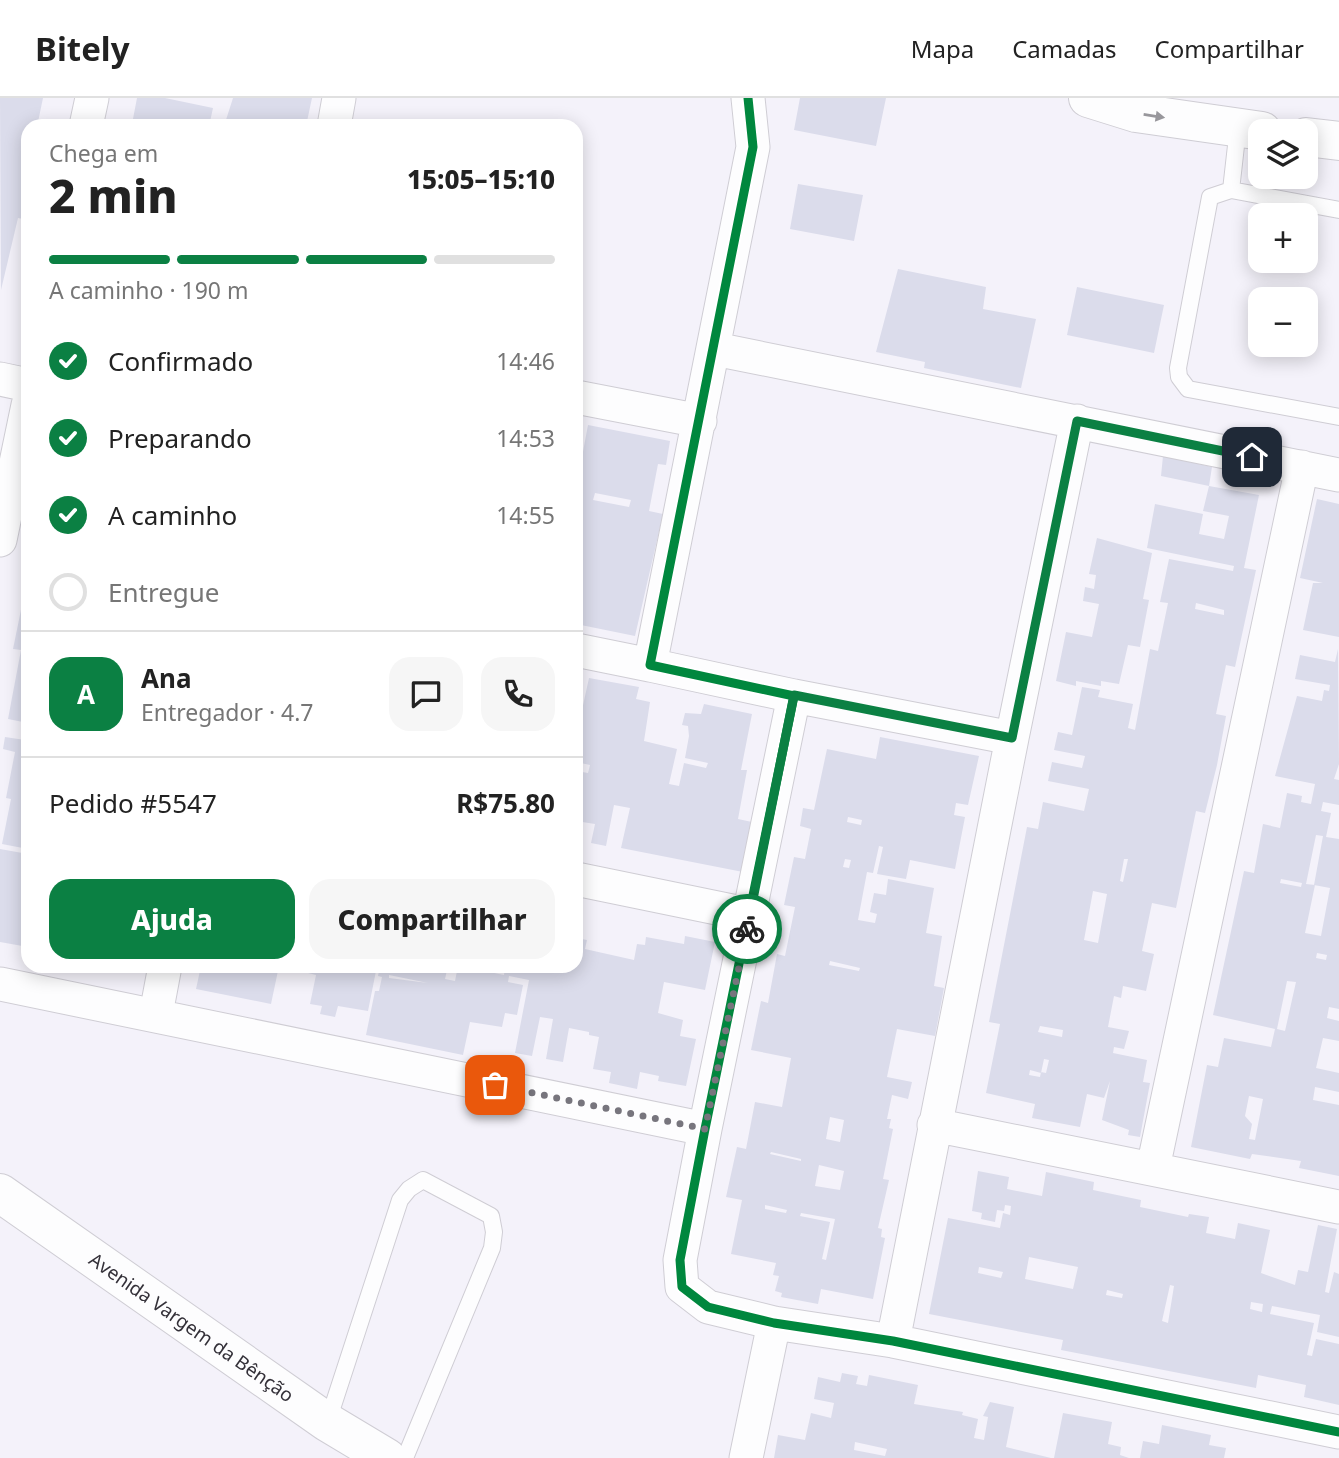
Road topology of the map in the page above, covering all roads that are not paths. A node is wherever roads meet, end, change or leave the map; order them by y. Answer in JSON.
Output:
{"nodes":[{"id":1,"x":92,"y":98,"type":"edge"},
{"id":2,"x":339,"y":98,"type":"edge"},
{"id":3,"x":748,"y":98,"type":"edge"},
{"id":4,"x":1088,"y":98,"type":"edge"},
{"id":5,"x":88,"y":119,"type":"edge"},
{"id":6,"x":335,"y":119,"type":"edge"},
{"id":7,"x":1248,"y":130,"type":"edge"},
{"id":8,"x":1248,"y":136,"type":"edge"},
{"id":9,"x":1318,"y":138,"type":"edge"},
{"id":10,"x":1339,"y":141,"type":"edge"},
{"id":11,"x":1231,"y":190,"type":"junction"},
{"id":12,"x":1339,"y":210,"type":"edge"},
{"id":13,"x":715,"y":349,"type":"junction"},
{"id":14,"x":0,"y":379,"type":"edge"},
{"id":15,"x":21,"y":384,"type":"edge"},
{"id":16,"x":583,"y":398,"type":"edge"},
{"id":17,"x":1339,"y":417,"type":"edge"},
{"id":18,"x":700,"y":421,"type":"junction"},
{"id":19,"x":1077,"y":421,"type":"junction"},
{"id":20,"x":21,"y":439,"type":"edge"},
{"id":21,"x":1302,"y":467,"type":"junction"},
{"id":22,"x":1339,"y":475,"type":"edge"},
{"id":23,"x":0,"y":540,"type":"edge"},
{"id":24,"x":583,"y":651,"type":"edge"},
{"id":25,"x":650,"y":665,"type":"junction"},
{"id":26,"x":794,"y":695,"type":"junction"},
{"id":27,"x":1012,"y":738,"type":"junction"},
{"id":28,"x":583,"y":880,"type":"edge"},
{"id":29,"x":751,"y":915,"type":"junction"},
{"id":30,"x":164,"y":973,"type":"edge"},
{"id":31,"x":0,"y":984,"type":"edge"},
{"id":32,"x":156,"y":1014,"type":"junction"},
{"id":33,"x":934,"y":1125,"type":"junction"},
{"id":34,"x":705,"y":1129,"type":"junction"},
{"id":35,"x":1153,"y":1168,"type":"junction"},
{"id":36,"x":0,"y":1193,"type":"edge"},
{"id":37,"x":1339,"y":1207,"type":"edge"},
{"id":38,"x":774,"y":1322,"type":"junction"},
{"id":39,"x":893,"y":1341,"type":"junction"},
{"id":40,"x":327,"y":1422,"type":"junction"},
{"id":41,"x":1339,"y":1432,"type":"edge"},
{"id":42,"x":387,"y":1458,"type":"edge"},
{"id":43,"x":404,"y":1458,"type":"edge"},
{"id":44,"x":746,"y":1458,"type":"edge"}],
"edges":[{"from":1,"to":5,"type":"street"},
{"from":2,"to":6,"type":"street"},
{"from":3,"to":13,"type":"street"},
{"from":4,"to":7,"type":"street","one_way":true},
{"from":8,"to":11,"type":"lane"},
{"from":9,"to":10,"type":"street"},
{"from":11,"to":12,"type":"lane"},
{"from":11,"to":17,"type":"lane"},
{"from":13,"to":18,"type":"street"},
{"from":13,"to":19,"type":"street"},
{"from":14,"to":15,"type":"street"},
{"from":16,"to":18,"type":"street"},
{"from":18,"to":25,"type":"street"},
{"from":19,"to":21,"type":"street"},
{"from":19,"to":27,"type":"street"},
{"from":20,"to":23,"type":"street"},
{"from":21,"to":22,"type":"street"},
{"from":21,"to":35,"type":"street"},
{"from":24,"to":25,"type":"street"},
{"from":25,"to":26,"type":"street"},
{"from":26,"to":27,"type":"street"},
{"from":26,"to":29,"type":"street"},
{"from":27,"to":33,"type":"street"},
{"from":28,"to":29,"type":"street"},
{"from":29,"to":34,"type":"street"},
{"from":30,"to":32,"type":"street"},
{"from":31,"to":32,"type":"street"},
{"from":32,"to":34,"type":"street"},
{"from":33,"to":35,"type":"street"},
{"from":33,"to":39,"type":"street"},
{"from":34,"to":38,"type":"street"},
{"from":35,"to":37,"type":"street"},
{"from":36,"to":40,"type":"street","name":"Avenida Vargem da Bênção"},
{"from":38,"to":39,"type":"street"},
{"from":38,"to":44,"type":"street"},
{"from":39,"to":41,"type":"street"},
{"from":40,"to":42,"type":"street","name":"Avenida Vargem da Bênção"},
{"from":40,"to":43,"type":"lane"}]}
